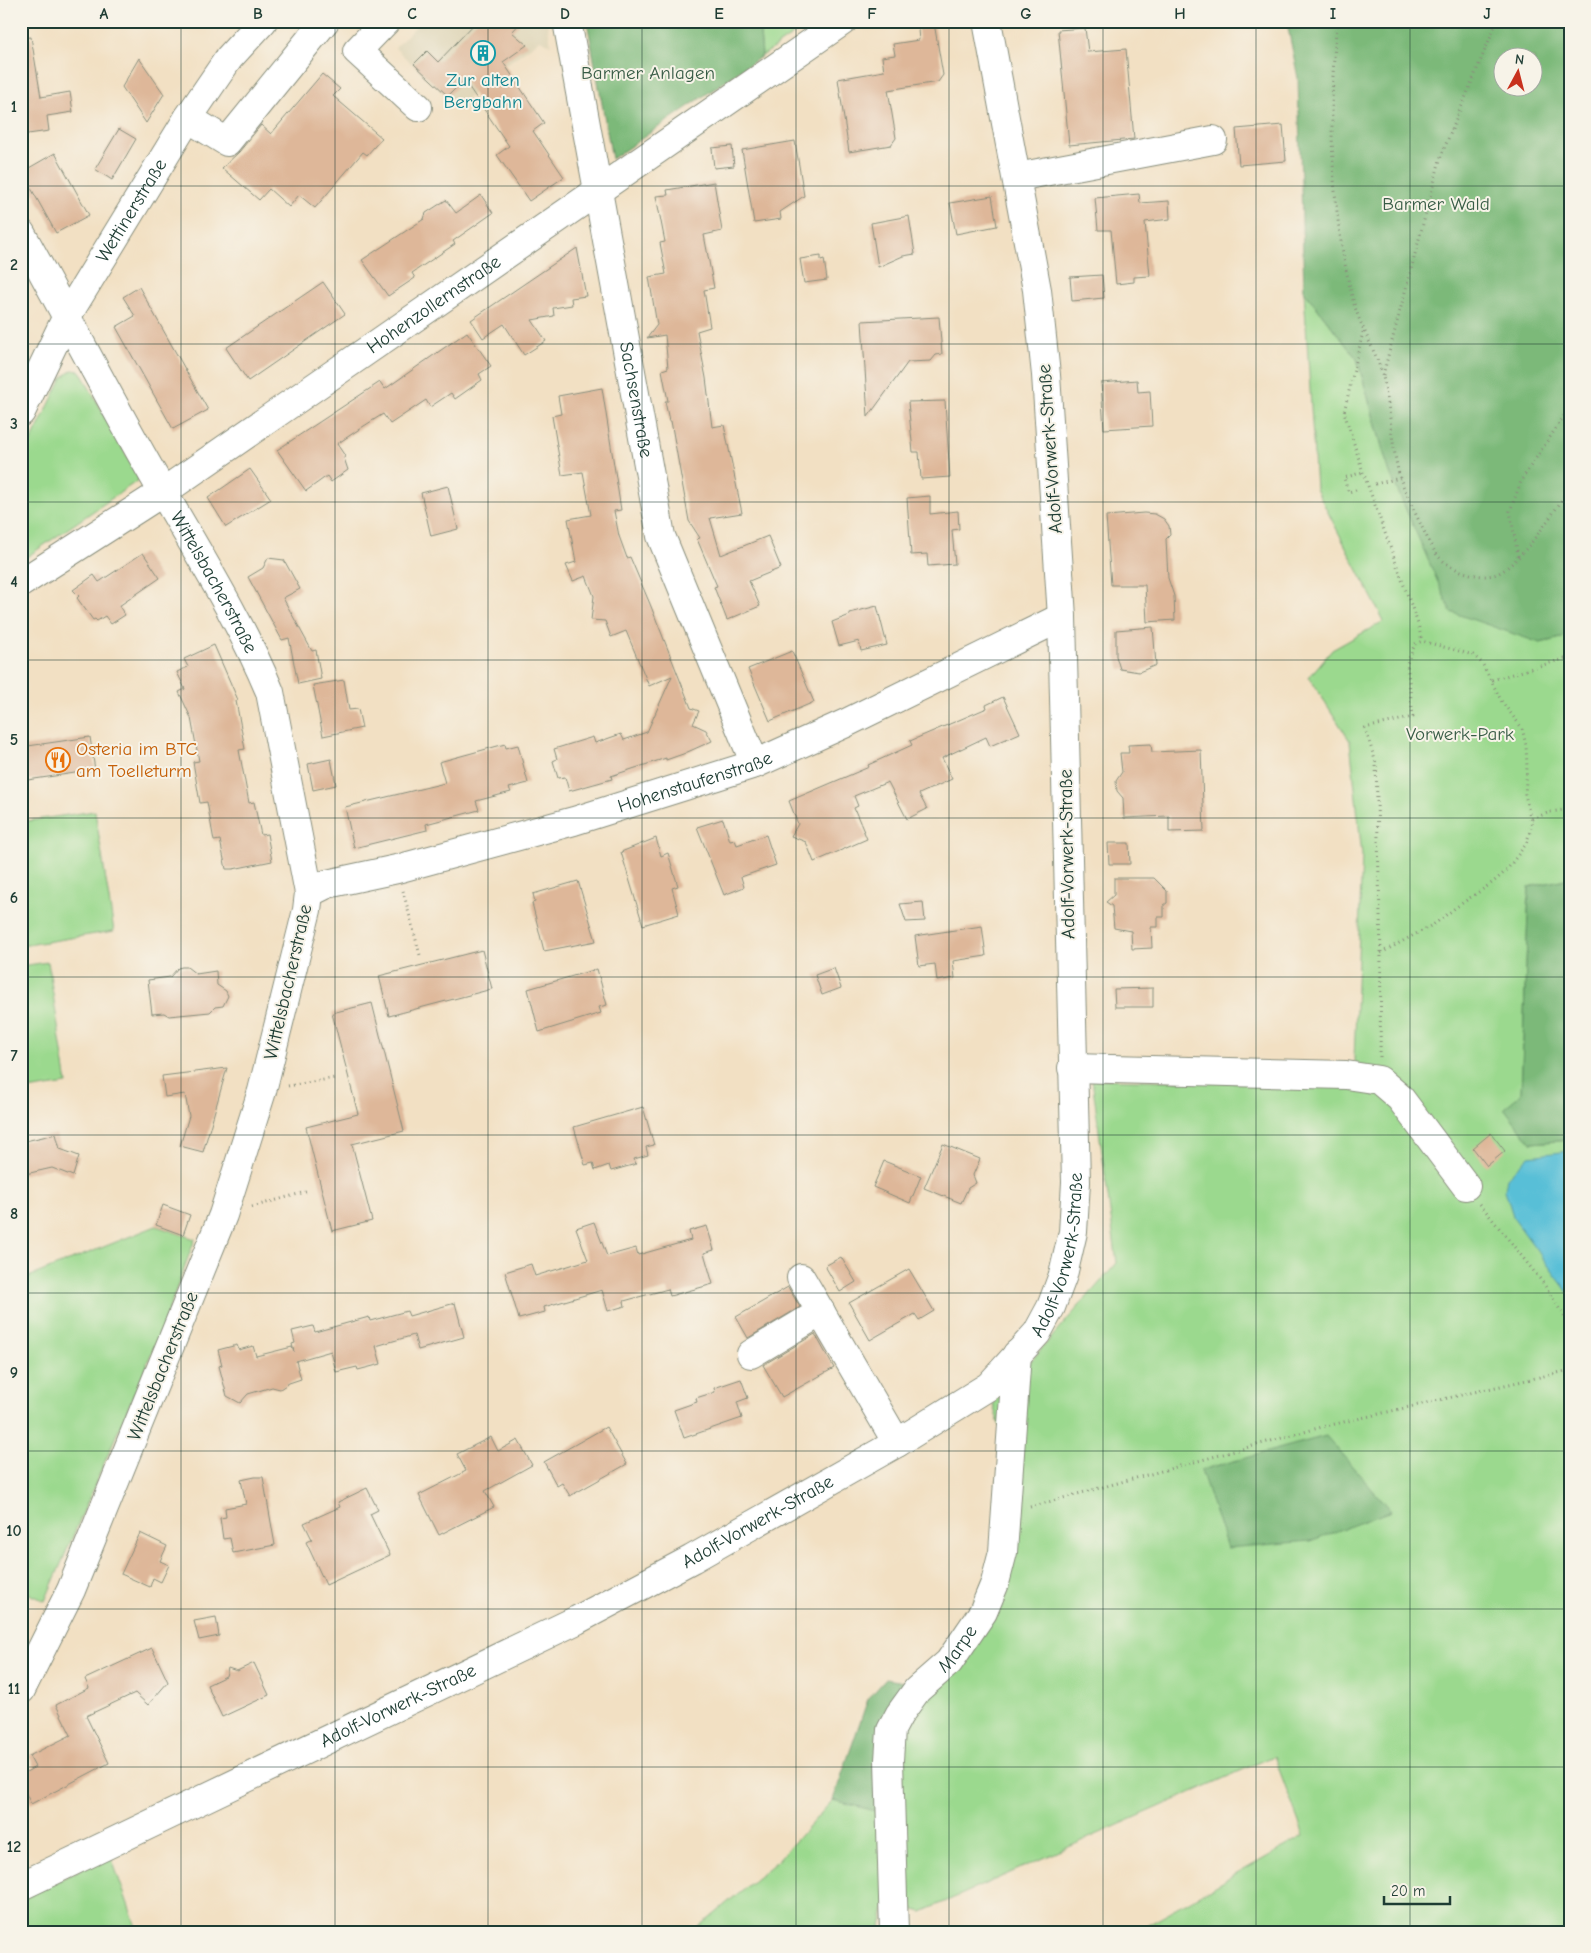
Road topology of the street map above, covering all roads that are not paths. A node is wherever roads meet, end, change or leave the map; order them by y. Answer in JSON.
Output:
{"nodes":[{"id":1,"x":263,"y":21,"type":"edge"},
{"id":2,"x":325,"y":21,"type":"edge"},
{"id":3,"x":386,"y":21,"type":"edge"},
{"id":4,"x":567,"y":21,"type":"edge"},
{"id":5,"x":843,"y":21,"type":"edge"},
{"id":6,"x":987,"y":21,"type":"edge"},
{"id":7,"x":418,"y":107,"type":"dead end"},
{"id":8,"x":188,"y":118,"type":"junction"},
{"id":9,"x":1213,"y":140,"type":"dead end"},
{"id":10,"x":1018,"y":177,"type":"junction"},
{"id":11,"x":596,"y":191,"type":"junction"},
{"id":12,"x":21,"y":233,"type":"edge"},
{"id":13,"x":67,"y":316,"type":"junction"},
{"id":14,"x":21,"y":412,"type":"edge"},
{"id":15,"x":163,"y":492,"type":"junction"},
{"id":16,"x":21,"y":583,"type":"edge"},
{"id":17,"x":1062,"y":617,"type":"junction"},
{"id":18,"x":756,"y":764,"type":"junction"},
{"id":19,"x":309,"y":893,"type":"junction"},
{"id":20,"x":1072,"y":1068,"type":"junction"},
{"id":21,"x":1466,"y":1186,"type":"road end"},
{"id":22,"x":802,"y":1278,"type":"dead end"},
{"id":23,"x":821,"y":1312,"type":"junction"},
{"id":24,"x":751,"y":1354,"type":"dead end"},
{"id":25,"x":1017,"y":1354,"type":"junction"},
{"id":26,"x":897,"y":1444,"type":"junction"},
{"id":27,"x":21,"y":1690,"type":"edge"},
{"id":28,"x":21,"y":1886,"type":"edge"},
{"id":29,"x":894,"y":1932,"type":"edge"}],
"edges":[{"from":1,"to":8,"type":"street","name":"Wettinerstraße"},
{"from":2,"to":8,"type":"street"},
{"from":3,"to":7,"type":"street"},
{"from":4,"to":11,"type":"street","name":"Sachsenstraße"},
{"from":5,"to":11,"type":"street","name":"Hohenzollernstraße"},
{"from":6,"to":10,"type":"street","name":"Adolf-Vorwerk-Straße"},
{"from":8,"to":13,"type":"street","name":"Wettinerstraße"},
{"from":9,"to":10,"type":"street"},
{"from":10,"to":17,"type":"street","name":"Adolf-Vorwerk-Straße"},
{"from":11,"to":15,"type":"street","name":"Hohenzollernstraße"},
{"from":11,"to":18,"type":"street","name":"Sachsenstraße"},
{"from":12,"to":13,"type":"street","name":"Wittelsbacherstraße"},
{"from":13,"to":14,"type":"street","name":"Wettinerstraße"},
{"from":13,"to":15,"type":"street","name":"Wittelsbacherstraße"},
{"from":15,"to":16,"type":"street","name":"Hohenzollernstraße"},
{"from":15,"to":19,"type":"street","name":"Wittelsbacherstraße"},
{"from":17,"to":18,"type":"street","name":"Hohenstaufenstraße"},
{"from":17,"to":20,"type":"street","name":"Adolf-Vorwerk-Straße"},
{"from":18,"to":19,"type":"street","name":"Hohenstaufenstraße"},
{"from":19,"to":27,"type":"street","name":"Wittelsbacherstraße"},
{"from":20,"to":21,"type":"street"},
{"from":20,"to":25,"type":"street","name":"Adolf-Vorwerk-Straße"},
{"from":22,"to":23,"type":"street"},
{"from":23,"to":24,"type":"street"},
{"from":23,"to":26,"type":"street"},
{"from":25,"to":26,"type":"street","name":"Adolf-Vorwerk-Straße"},
{"from":25,"to":29,"type":"street","name":"Marpe"},
{"from":26,"to":28,"type":"street","name":"Adolf-Vorwerk-Straße"}]}
